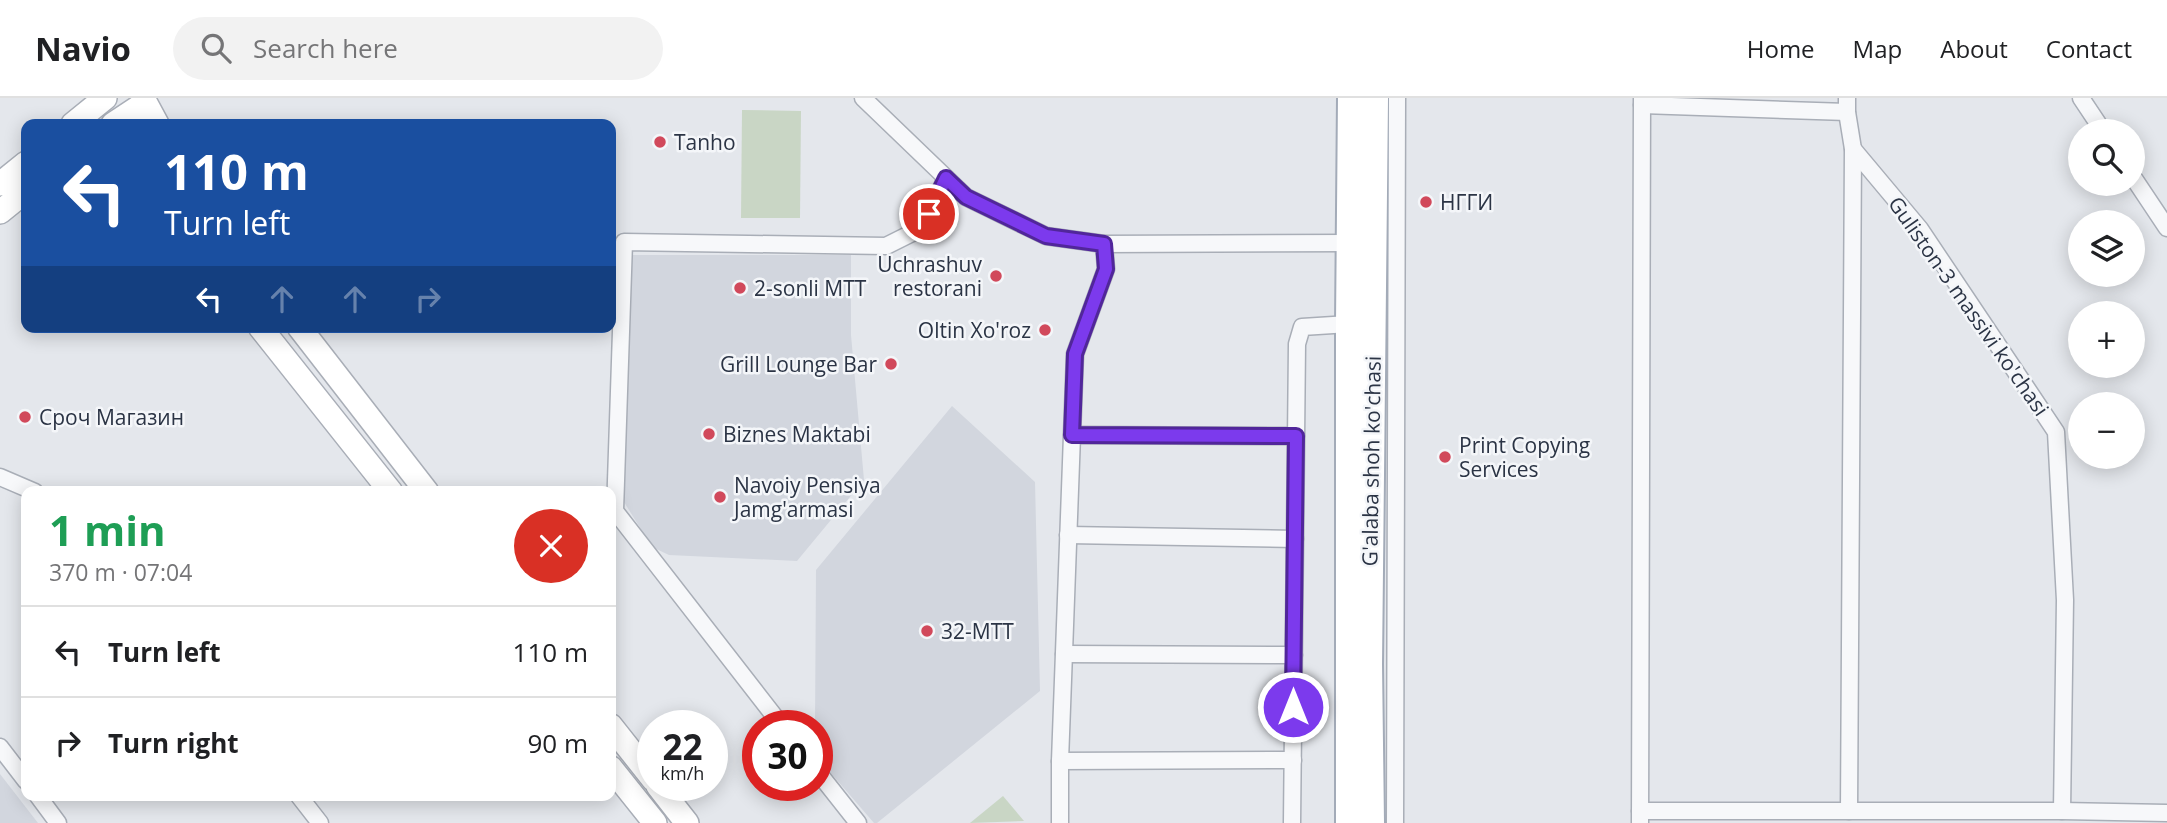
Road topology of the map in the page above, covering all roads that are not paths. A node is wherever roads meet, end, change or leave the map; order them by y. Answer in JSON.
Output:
{"nodes":[{"id":1,"x":104,"y":98,"type":"edge"},
{"id":2,"x":863,"y":98,"type":"edge"},
{"id":3,"x":1351,"y":98,"type":"edge"},
{"id":4,"x":1375,"y":98,"type":"edge"},
{"id":5,"x":1397,"y":98,"type":"edge"},
{"id":6,"x":2081,"y":98,"type":"edge"},
{"id":7,"x":144,"y":100,"type":"edge"},
{"id":8,"x":1642,"y":102,"type":"edge"},
{"id":9,"x":1847,"y":105,"type":"edge"},
{"id":10,"x":79,"y":119,"type":"edge"},
{"id":11,"x":114,"y":119,"type":"edge"},
{"id":12,"x":121,"y":119,"type":"edge"},
{"id":13,"x":154,"y":119,"type":"edge"},
{"id":14,"x":2095,"y":119,"type":"edge"},
{"id":15,"x":1853,"y":149,"type":"junction"},
{"id":16,"x":21,"y":167,"type":"edge"},
{"id":17,"x":946,"y":178,"type":"junction"},
{"id":18,"x":0,"y":184,"type":"edge"},
{"id":19,"x":21,"y":195,"type":"edge"},
{"id":20,"x":2145,"y":195,"type":"edge"},
{"id":21,"x":0,"y":212,"type":"edge"},
{"id":22,"x":1386,"y":212,"type":"junction"},
{"id":23,"x":2167,"y":228,"type":"edge"},
{"id":24,"x":1350,"y":243,"type":"junction"},
{"id":25,"x":1104,"y":244,"type":"junction"},
{"id":26,"x":1349,"y":324,"type":"junction"},
{"id":27,"x":265,"y":333,"type":"edge"},
{"id":28,"x":304,"y":333,"type":"edge"},
{"id":29,"x":1072,"y":435,"type":"junction"},
{"id":30,"x":1296,"y":436,"type":"junction"},
{"id":31,"x":0,"y":477,"type":"edge"},
{"id":32,"x":21,"y":486,"type":"edge"},
{"id":33,"x":386,"y":486,"type":"edge"},
{"id":34,"x":423,"y":486,"type":"edge"},
{"id":35,"x":616,"y":486,"type":"edge"},
{"id":36,"x":616,"y":512,"type":"edge"},
{"id":37,"x":1068,"y":536,"type":"junction"},
{"id":38,"x":1295,"y":539,"type":"junction"},
{"id":39,"x":1064,"y":654,"type":"junction"},
{"id":40,"x":1294,"y":655,"type":"junction"},
{"id":41,"x":770,"y":710,"type":"edge"},
{"id":42,"x":616,"y":732,"type":"edge"},
{"id":43,"x":0,"y":747,"type":"edge"},
{"id":44,"x":637,"y":759,"type":"edge"},
{"id":45,"x":1293,"y":760,"type":"junction"},
{"id":46,"x":1060,"y":761,"type":"junction"},
{"id":47,"x":21,"y":774,"type":"edge"},
{"id":48,"x":616,"y":774,"type":"edge"},
{"id":49,"x":833,"y":791,"type":"edge"},
{"id":50,"x":42,"y":801,"type":"edge"},
{"id":51,"x":303,"y":801,"type":"edge"},
{"id":52,"x":670,"y":801,"type":"edge"},
{"id":53,"x":1849,"y":811,"type":"junction"},
{"id":54,"x":2062,"y":811,"type":"junction"},
{"id":55,"x":2167,"y":813,"type":"edge"},
{"id":56,"x":1640,"y":817,"type":"edge"},
{"id":57,"x":58,"y":823,"type":"edge"},
{"id":58,"x":320,"y":823,"type":"edge"},
{"id":59,"x":654,"y":823,"type":"edge"},
{"id":60,"x":687,"y":823,"type":"edge"},
{"id":61,"x":858,"y":823,"type":"edge"},
{"id":62,"x":1060,"y":823,"type":"edge"},
{"id":63,"x":1292,"y":823,"type":"edge"},
{"id":64,"x":1349,"y":823,"type":"edge"},
{"id":65,"x":1371,"y":823,"type":"edge"},
{"id":66,"x":1395,"y":823,"type":"edge"}],
"edges":[{"from":1,"to":10,"type":"main road"},
{"from":1,"to":11,"type":"main road"},
{"from":2,"to":17,"type":"street"},
{"from":3,"to":24,"type":"main road","name":"G'alaba shoh ko'chasi"},
{"from":4,"to":22,"type":"main road","name":"G'alaba shoh ko'chasi"},
{"from":5,"to":22,"type":"street"},
{"from":6,"to":14,"type":"street"},
{"from":7,"to":12,"type":"main road"},
{"from":7,"to":13,"type":"main road"},
{"from":8,"to":9,"type":"street","name":"Guliston-3 massivi ko'chasi"},
{"from":8,"to":56,"type":"street","name":"Guliston-3 massivi ko'chasi"},
{"from":9,"to":15,"type":"street","name":"Guliston-3 massivi ko'chasi"},
{"from":15,"to":53,"type":"street","name":"Guliston-3 massivi ko'chasi"},
{"from":15,"to":54,"type":"street","name":"Guliston-3 massivi ko'chasi"},
{"from":16,"to":18,"type":"main road"},
{"from":17,"to":25,"type":"street"},
{"from":17,"to":35,"type":"street"},
{"from":19,"to":21,"type":"main road"},
{"from":20,"to":23,"type":"street"},
{"from":22,"to":65,"type":"main road","name":"G'alaba shoh ko'chasi"},
{"from":22,"to":66,"type":"street"},
{"from":24,"to":25,"type":"street"},
{"from":24,"to":26,"type":"main road","name":"G'alaba shoh ko'chasi"},
{"from":25,"to":29,"type":"street"},
{"from":26,"to":30,"type":"street"},
{"from":26,"to":64,"type":"main road","name":"G'alaba shoh ko'chasi"},
{"from":27,"to":33,"type":"main road"},
{"from":28,"to":34,"type":"main road"},
{"from":29,"to":30,"type":"street"},
{"from":29,"to":37,"type":"street"},
{"from":30,"to":38,"type":"street"},
{"from":31,"to":32,"type":"street"},
{"from":36,"to":41,"type":"street"},
{"from":37,"to":38,"type":"street"},
{"from":37,"to":39,"type":"street"},
{"from":38,"to":40,"type":"street"},
{"from":39,"to":40,"type":"street"},
{"from":39,"to":46,"type":"street"},
{"from":40,"to":45,"type":"street"},
{"from":42,"to":44,"type":"main road"},
{"from":43,"to":47,"type":"street"},
{"from":45,"to":46,"type":"street"},
{"from":45,"to":63,"type":"street"},
{"from":46,"to":62,"type":"street"},
{"from":48,"to":59,"type":"main road"},
{"from":49,"to":61,"type":"street"},
{"from":50,"to":57,"type":"street"},
{"from":51,"to":58,"type":"street"},
{"from":52,"to":60,"type":"main road"},
{"from":53,"to":54,"type":"street","name":"Guliston-3 massivi ko'chasi"},
{"from":53,"to":56,"type":"street","name":"Guliston-3 massivi ko'chasi"},
{"from":54,"to":55,"type":"street","name":"Guliston-3 massivi ko'chasi"}]}
